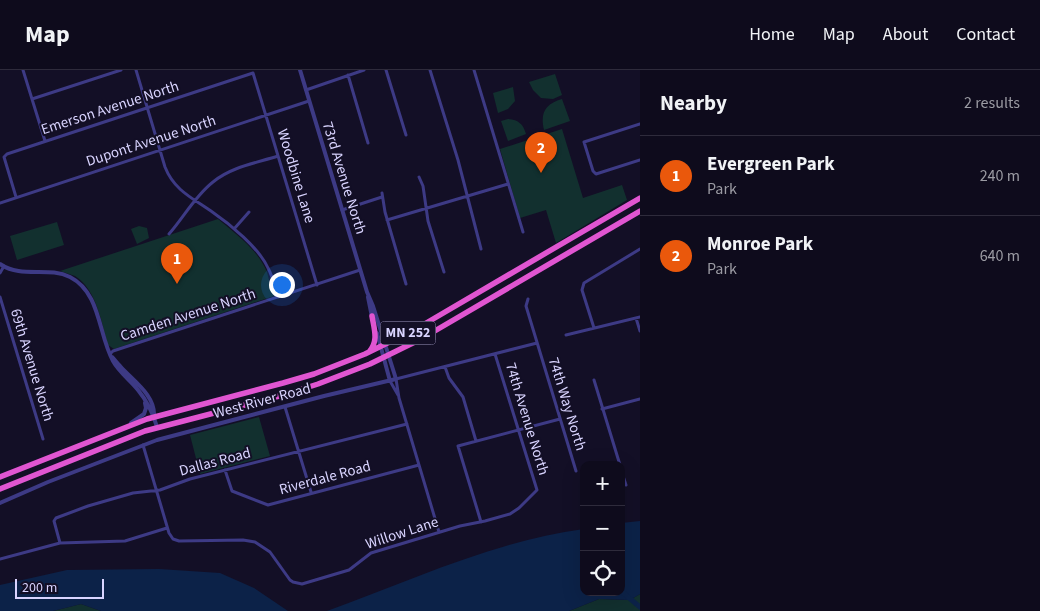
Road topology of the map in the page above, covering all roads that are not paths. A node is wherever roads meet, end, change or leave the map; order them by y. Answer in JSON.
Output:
{"nodes":[{"id":1,"x":23,"y":70,"type":"edge"},
{"id":2,"x":121,"y":70,"type":"edge"},
{"id":3,"x":136,"y":70,"type":"edge"},
{"id":4,"x":300,"y":70,"type":"edge"},
{"id":5,"x":364,"y":70,"type":"edge"},
{"id":6,"x":386,"y":70,"type":"edge"},
{"id":7,"x":430,"y":70,"type":"edge"},
{"id":8,"x":479,"y":70,"type":"edge"},
{"id":9,"x":474,"y":71,"type":"edge"},
{"id":10,"x":253,"y":73,"type":"joint"},
{"id":11,"x":348,"y":76,"type":"junction"},
{"id":12,"x":306,"y":90,"type":"junction"},
{"id":13,"x":32,"y":99,"type":"junction"},
{"id":14,"x":309,"y":101,"type":"junction"},
{"id":15,"x":148,"y":108,"type":"junction"},
{"id":16,"x":266,"y":115,"type":"junction"},
{"id":17,"x":640,"y":124,"type":"edge"},
{"id":18,"x":406,"y":135,"type":"dead end"},
{"id":19,"x":45,"y":141,"type":"junction"},
{"id":20,"x":368,"y":143,"type":"dead end"},
{"id":21,"x":161,"y":150,"type":"junction"},
{"id":22,"x":278,"y":156,"type":"junction"},
{"id":23,"x":640,"y":160,"type":"edge"},
{"id":24,"x":419,"y":178,"type":"dead end"},
{"id":25,"x":508,"y":184,"type":"junction"},
{"id":26,"x":466,"y":195,"type":"junction"},
{"id":27,"x":16,"y":198,"type":"junction"},
{"id":28,"x":638,"y":198,"type":"edge"},
{"id":29,"x":196,"y":201,"type":"junction"},
{"id":30,"x":0,"y":203,"type":"edge"},
{"id":31,"x":426,"y":208,"type":"junction"},
{"id":32,"x":342,"y":210,"type":"junction"},
{"id":33,"x":640,"y":210,"type":"edge"},
{"id":34,"x":249,"y":212,"type":"dead end"},
{"id":35,"x":387,"y":220,"type":"junction"},
{"id":36,"x":234,"y":229,"type":"junction"},
{"id":37,"x":523,"y":232,"type":"dead end"},
{"id":38,"x":169,"y":234,"type":"dead end"},
{"id":39,"x":481,"y":249,"type":"dead end"},
{"id":40,"x":640,"y":250,"type":"edge"},
{"id":41,"x":2,"y":265,"type":"edge"},
{"id":42,"x":360,"y":270,"type":"junction"},
{"id":43,"x":444,"y":272,"type":"dead end"},
{"id":44,"x":0,"y":273,"type":"edge"},
{"id":45,"x":406,"y":284,"type":"dead end"},
{"id":46,"x":317,"y":285,"type":"junction"},
{"id":47,"x":367,"y":292,"type":"junction"},
{"id":48,"x":0,"y":297,"type":"edge"},
{"id":49,"x":278,"y":297,"type":"junction"},
{"id":50,"x":528,"y":299,"type":"dead end"},
{"id":51,"x":372,"y":316,"type":"junction"},
{"id":52,"x":638,"y":317,"type":"edge"},
{"id":53,"x":594,"y":328,"type":"junction"},
{"id":54,"x":640,"y":331,"type":"edge"},
{"id":55,"x":566,"y":335,"type":"dead end"},
{"id":56,"x":537,"y":343,"type":"junction"},
{"id":57,"x":383,"y":346,"type":"junction"},
{"id":58,"x":367,"y":353,"type":"junction"},
{"id":59,"x":110,"y":354,"type":"junction"},
{"id":60,"x":495,"y":354,"type":"junction"},
{"id":61,"x":386,"y":356,"type":"junction"},
{"id":62,"x":445,"y":367,"type":"junction"},
{"id":63,"x":396,"y":379,"type":"junction"},
{"id":64,"x":594,"y":380,"type":"dead end"},
{"id":65,"x":390,"y":381,"type":"junction"},
{"id":66,"x":138,"y":390,"type":"junction"},
{"id":67,"x":399,"y":398,"type":"junction"},
{"id":68,"x":640,"y":399,"type":"edge"},
{"id":69,"x":285,"y":407,"type":"junction"},
{"id":70,"x":602,"y":409,"type":"junction"},
{"id":71,"x":154,"y":416,"type":"junction"},
{"id":72,"x":560,"y":419,"type":"junction"},
{"id":73,"x":407,"y":424,"type":"junction"},
{"id":74,"x":123,"y":427,"type":"junction"},
{"id":75,"x":157,"y":427,"type":"junction"},
{"id":76,"x":519,"y":430,"type":"junction"},
{"id":77,"x":43,"y":439,"type":"dead end"},
{"id":78,"x":476,"y":441,"type":"junction"},
{"id":79,"x":143,"y":445,"type":"junction"},
{"id":80,"x":298,"y":452,"type":"junction"},
{"id":81,"x":619,"y":461,"type":"edge"},
{"id":82,"x":419,"y":465,"type":"junction"},
{"id":83,"x":225,"y":470,"type":"junction"},
{"id":84,"x":576,"y":471,"type":"dead end"},
{"id":85,"x":0,"y":477,"type":"edge"},
{"id":86,"x":625,"y":482,"type":"edge"},
{"id":87,"x":626,"y":485,"type":"dead end"},
{"id":88,"x":0,"y":489,"type":"edge"},
{"id":89,"x":156,"y":490,"type":"junction"},
{"id":90,"x":537,"y":490,"type":"joint"},
{"id":91,"x":311,"y":492,"type":"junction"},
{"id":92,"x":0,"y":503,"type":"edge"},
{"id":93,"x":481,"y":522,"type":"junction"},
{"id":94,"x":167,"y":528,"type":"junction"},
{"id":95,"x":439,"y":532,"type":"junction"},
{"id":96,"x":60,"y":544,"type":"junction"},
{"id":97,"x":0,"y":559,"type":"edge"}],
"edges":[{"from":1,"to":13,"type":"street"},
{"from":2,"to":13,"type":"street"},
{"from":3,"to":15,"type":"street"},
{"from":4,"to":12,"type":"street","name":"73rd Avenue North"},
{"from":5,"to":11,"type":"street"},
{"from":6,"to":18,"type":"street"},
{"from":7,"to":26,"type":"street"},
{"from":8,"to":9,"type":"street"},
{"from":9,"to":25,"type":"street"},
{"from":10,"to":15,"type":"street","name":"Emerson Avenue North"},
{"from":10,"to":16,"type":"street","name":"Woodbine Lane"},
{"from":11,"to":12,"type":"street"},
{"from":11,"to":20,"type":"street"},
{"from":12,"to":14,"type":"street","name":"73rd Avenue North"},
{"from":13,"to":19,"type":"street"},
{"from":14,"to":16,"type":"street","name":"Dupont Avenue North"},
{"from":14,"to":32,"type":"street","name":"73rd Avenue North"},
{"from":15,"to":19,"type":"street","name":"Emerson Avenue North"},
{"from":15,"to":21,"type":"street"},
{"from":16,"to":21,"type":"street","name":"Dupont Avenue North"},
{"from":16,"to":22,"type":"street","name":"Woodbine Lane"},
{"from":17,"to":23,"type":"street"},
{"from":19,"to":27,"type":"street","name":"Emerson Avenue North"},
{"from":21,"to":27,"type":"street","name":"Dupont Avenue North"},
{"from":21,"to":29,"type":"street"},
{"from":22,"to":29,"type":"street"},
{"from":22,"to":46,"type":"street","name":"Woodbine Lane"},
{"from":24,"to":31,"type":"street"},
{"from":25,"to":26,"type":"street"},
{"from":25,"to":37,"type":"street"},
{"from":26,"to":31,"type":"street"},
{"from":26,"to":39,"type":"street"},
{"from":27,"to":30,"type":"street","name":"Dupont Avenue North"},
{"from":28,"to":57,"type":"highway","number":"MN 252"},
{"from":29,"to":36,"type":"street"},
{"from":29,"to":38,"type":"street"},
{"from":31,"to":35,"type":"street"},
{"from":31,"to":43,"type":"street"},
{"from":32,"to":35,"type":"street"},
{"from":32,"to":42,"type":"street","name":"73rd Avenue North"},
{"from":33,"to":61,"type":"highway","number":"MN 252"},
{"from":34,"to":36,"type":"street"},
{"from":35,"to":45,"type":"street"},
{"from":36,"to":49,"type":"street"},
{"from":40,"to":53,"type":"street"},
{"from":41,"to":44,"type":"street"},
{"from":41,"to":59,"type":"street"},
{"from":42,"to":46,"type":"street","name":"Camden Avenue North"},
{"from":42,"to":47,"type":"street","name":"73rd Avenue North"},
{"from":46,"to":49,"type":"street","name":"Camden Avenue North"},
{"from":47,"to":51,"type":"street","name":"73rd Avenue North"},
{"from":47,"to":57,"type":"street","name":"73rd Avenue North"},
{"from":48,"to":77,"type":"street","name":"69th Avenue North"},
{"from":49,"to":59,"type":"street","name":"Camden Avenue North"},
{"from":50,"to":56,"type":"street","name":"74th Way North"},
{"from":51,"to":57,"type":"street","name":"73rd Avenue North"},
{"from":51,"to":58,"type":"highway"},
{"from":52,"to":53,"type":"street"},
{"from":52,"to":54,"type":"street"},
{"from":53,"to":55,"type":"street"},
{"from":56,"to":60,"type":"street","name":"West River Road"},
{"from":56,"to":72,"type":"street","name":"74th Way North"},
{"from":57,"to":58,"type":"highway","number":"MN 252"},
{"from":57,"to":61,"type":"street","name":"73rd Avenue North"},
{"from":58,"to":71,"type":"highway","number":"MN 252"},
{"from":59,"to":66,"type":"street"},
{"from":59,"to":71,"type":"street"},
{"from":60,"to":62,"type":"street","name":"West River Road"},
{"from":60,"to":76,"type":"street","name":"74th Avenue North"},
{"from":61,"to":63,"type":"street","name":"73rd Avenue North"},
{"from":61,"to":65,"type":"street","name":"73rd Avenue North"},
{"from":61,"to":75,"type":"highway","number":"MN 252"},
{"from":62,"to":63,"type":"street","name":"West River Road"},
{"from":62,"to":78,"type":"street"},
{"from":63,"to":65,"type":"street","name":"West River Road"},
{"from":63,"to":67,"type":"street","name":"73rd Avenue North"},
{"from":64,"to":70,"type":"street"},
{"from":65,"to":67,"type":"street","name":"73rd Avenue North"},
{"from":65,"to":69,"type":"street","name":"West River Road"},
{"from":66,"to":71,"type":"street"},
{"from":66,"to":74,"type":"street"},
{"from":67,"to":73,"type":"street","name":"73rd Avenue North"},
{"from":68,"to":70,"type":"street"},
{"from":69,"to":79,"type":"street","name":"West River Road"},
{"from":69,"to":80,"type":"street"},
{"from":70,"to":81,"type":"street"},
{"from":71,"to":74,"type":"highway","number":"MN 252"},
{"from":71,"to":75,"type":"street"},
{"from":72,"to":76,"type":"street"},
{"from":72,"to":84,"type":"street","name":"74th Way North"},
{"from":73,"to":80,"type":"street","name":"Dallas Road"},
{"from":73,"to":82,"type":"street","name":"73rd Avenue North"},
{"from":74,"to":85,"type":"highway","number":"MN 252"},
{"from":75,"to":88,"type":"highway","number":"MN 252"},
{"from":76,"to":78,"type":"street"},
{"from":76,"to":90,"type":"street","name":"74th Avenue North"},
{"from":78,"to":93,"type":"street"},
{"from":79,"to":89,"type":"street"},
{"from":79,"to":92,"type":"street","name":"West River Road"},
{"from":80,"to":83,"type":"street","name":"Dallas Road"},
{"from":80,"to":91,"type":"street"},
{"from":82,"to":91,"type":"street","name":"Riverdale Road"},
{"from":82,"to":95,"type":"street","name":"73rd Avenue North"},
{"from":83,"to":89,"type":"street","name":"Dallas Road"},
{"from":83,"to":91,"type":"street","name":"Riverdale Road"},
{"from":86,"to":87,"type":"street"},
{"from":89,"to":94,"type":"street"},
{"from":89,"to":96,"type":"street","name":"Dallas Road"},
{"from":90,"to":93,"type":"street","name":"Willow Lane"},
{"from":93,"to":95,"type":"street","name":"Willow Lane"},
{"from":94,"to":95,"type":"street","name":"Willow Lane"},
{"from":94,"to":96,"type":"street"},
{"from":96,"to":97,"type":"street"}]}
